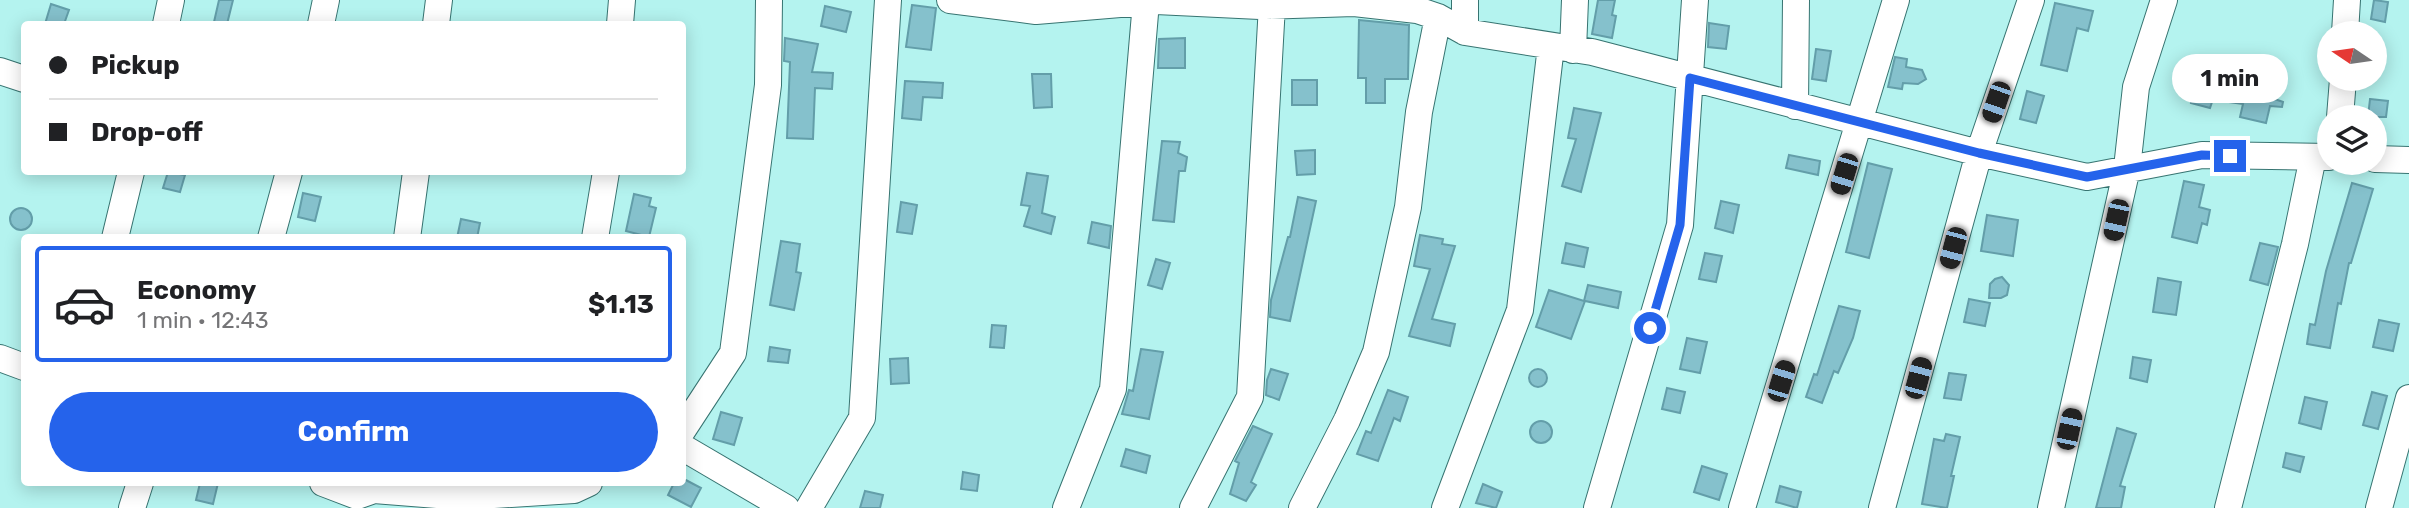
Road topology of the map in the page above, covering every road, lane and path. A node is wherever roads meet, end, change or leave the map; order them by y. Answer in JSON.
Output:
{"nodes":[{"id":1,"x":171,"y":0,"type":"edge"},
{"id":2,"x":326,"y":0,"type":"edge"},
{"id":3,"x":439,"y":0,"type":"edge"},
{"id":4,"x":622,"y":0,"type":"edge"},
{"id":5,"x":769,"y":0,"type":"edge"},
{"id":6,"x":888,"y":0,"type":"edge"},
{"id":7,"x":950,"y":0,"type":"edge"},
{"id":8,"x":1465,"y":0,"type":"edge"},
{"id":9,"x":1575,"y":0,"type":"edge"},
{"id":10,"x":1695,"y":0,"type":"edge"},
{"id":11,"x":1796,"y":0,"type":"edge"},
{"id":12,"x":1896,"y":0,"type":"edge"},
{"id":13,"x":2031,"y":0,"type":"edge"},
{"id":14,"x":2164,"y":0,"type":"edge"},
{"id":15,"x":2347,"y":0,"type":"edge"},
{"id":16,"x":1141,"y":2,"type":"edge"},
{"id":17,"x":1354,"y":2,"type":"edge"},
{"id":18,"x":1264,"y":4,"type":"edge"},
{"id":19,"x":1029,"y":5,"type":"edge"},
{"id":20,"x":1438,"y":17,"type":"junction"},
{"id":21,"x":167,"y":21,"type":"edge"},
{"id":22,"x":322,"y":21,"type":"edge"},
{"id":23,"x":436,"y":21,"type":"edge"},
{"id":24,"x":620,"y":21,"type":"edge"},
{"id":25,"x":2346,"y":21,"type":"edge"},
{"id":26,"x":1465,"y":32,"type":"junction"},
{"id":27,"x":1562,"y":48,"type":"junction"},
{"id":28,"x":0,"y":71,"type":"edge"},
{"id":29,"x":21,"y":78,"type":"edge"},
{"id":30,"x":1690,"y":78,"type":"junction"},
{"id":31,"x":1795,"y":106,"type":"junction"},
{"id":32,"x":1859,"y":122,"type":"junction"},
{"id":33,"x":1979,"y":153,"type":"junction"},
{"id":34,"x":2317,"y":157,"type":"edge"},
{"id":35,"x":2387,"y":159,"type":"edge"},
{"id":36,"x":2409,"y":160,"type":"edge"},
{"id":37,"x":2127,"y":168,"type":"junction"},
{"id":38,"x":2317,"y":172,"type":"edge"},
{"id":39,"x":130,"y":175,"type":"edge"},
{"id":40,"x":288,"y":175,"type":"edge"},
{"id":41,"x":416,"y":175,"type":"edge"},
{"id":42,"x":606,"y":175,"type":"edge"},
{"id":43,"x":116,"y":234,"type":"edge"},
{"id":44,"x":272,"y":234,"type":"edge"},
{"id":45,"x":408,"y":234,"type":"edge"},
{"id":46,"x":596,"y":234,"type":"edge"},
{"id":47,"x":0,"y":358,"type":"edge"},
{"id":48,"x":21,"y":366,"type":"edge"},
{"id":49,"x":2409,"y":398,"type":"edge"},
{"id":50,"x":686,"y":425,"type":"edge"},
{"id":51,"x":686,"y":449,"type":"edge"},
{"id":52,"x":140,"y":486,"type":"edge"},
{"id":53,"x":331,"y":486,"type":"edge"},
{"id":54,"x":374,"y":486,"type":"edge"},
{"id":55,"x":583,"y":486,"type":"edge"},
{"id":56,"x":463,"y":496,"type":"edge"},
{"id":57,"x":132,"y":508,"type":"edge"},
{"id":58,"x":786,"y":508,"type":"edge"},
{"id":59,"x":809,"y":508,"type":"edge"},
{"id":60,"x":1066,"y":508,"type":"edge"},
{"id":61,"x":1193,"y":508,"type":"edge"},
{"id":62,"x":1302,"y":508,"type":"edge"},
{"id":63,"x":1445,"y":508,"type":"edge"},
{"id":64,"x":1597,"y":508,"type":"edge"},
{"id":65,"x":1742,"y":508,"type":"edge"},
{"id":66,"x":1882,"y":508,"type":"edge"},
{"id":67,"x":2052,"y":508,"type":"edge"},
{"id":68,"x":2228,"y":508,"type":"edge"},
{"id":69,"x":2379,"y":508,"type":"edge"}],
"edges":[{"from":1,"to":21,"type":"street"},
{"from":2,"to":22,"type":"street"},
{"from":3,"to":23,"type":"street"},
{"from":4,"to":24,"type":"street"},
{"from":5,"to":50,"type":"street"},
{"from":6,"to":59,"type":"street"},
{"from":7,"to":19,"type":"street"},
{"from":8,"to":26,"type":"street"},
{"from":9,"to":27,"type":"street"},
{"from":10,"to":30,"type":"street"},
{"from":11,"to":31,"type":"street"},
{"from":12,"to":32,"type":"street"},
{"from":13,"to":33,"type":"street"},
{"from":14,"to":37,"type":"street"},
{"from":15,"to":25,"type":"street"},
{"from":16,"to":18,"type":"street"},
{"from":16,"to":19,"type":"street"},
{"from":16,"to":60,"type":"street"},
{"from":17,"to":18,"type":"street"},
{"from":17,"to":20,"type":"street"},
{"from":18,"to":61,"type":"street"},
{"from":20,"to":26,"type":"street"},
{"from":20,"to":62,"type":"street"},
{"from":26,"to":27,"type":"street"},
{"from":27,"to":30,"type":"street"},
{"from":27,"to":63,"type":"street"},
{"from":28,"to":29,"type":"street"},
{"from":30,"to":31,"type":"street"},
{"from":30,"to":64,"type":"street"},
{"from":31,"to":32,"type":"street"},
{"from":32,"to":33,"type":"street"},
{"from":32,"to":65,"type":"street"},
{"from":33,"to":37,"type":"street"},
{"from":33,"to":66,"type":"street"},
{"from":34,"to":37,"type":"street"},
{"from":35,"to":36,"type":"street"},
{"from":37,"to":67,"type":"street"},
{"from":38,"to":68,"type":"street"},
{"from":39,"to":43,"type":"street"},
{"from":40,"to":44,"type":"street"},
{"from":41,"to":45,"type":"street"},
{"from":42,"to":46,"type":"street"},
{"from":47,"to":48,"type":"street"},
{"from":49,"to":69,"type":"street"},
{"from":51,"to":58,"type":"street"},
{"from":52,"to":57,"type":"street"},
{"from":53,"to":54,"type":"street"},
{"from":54,"to":56,"type":"street"},
{"from":55,"to":56,"type":"street"}]}
